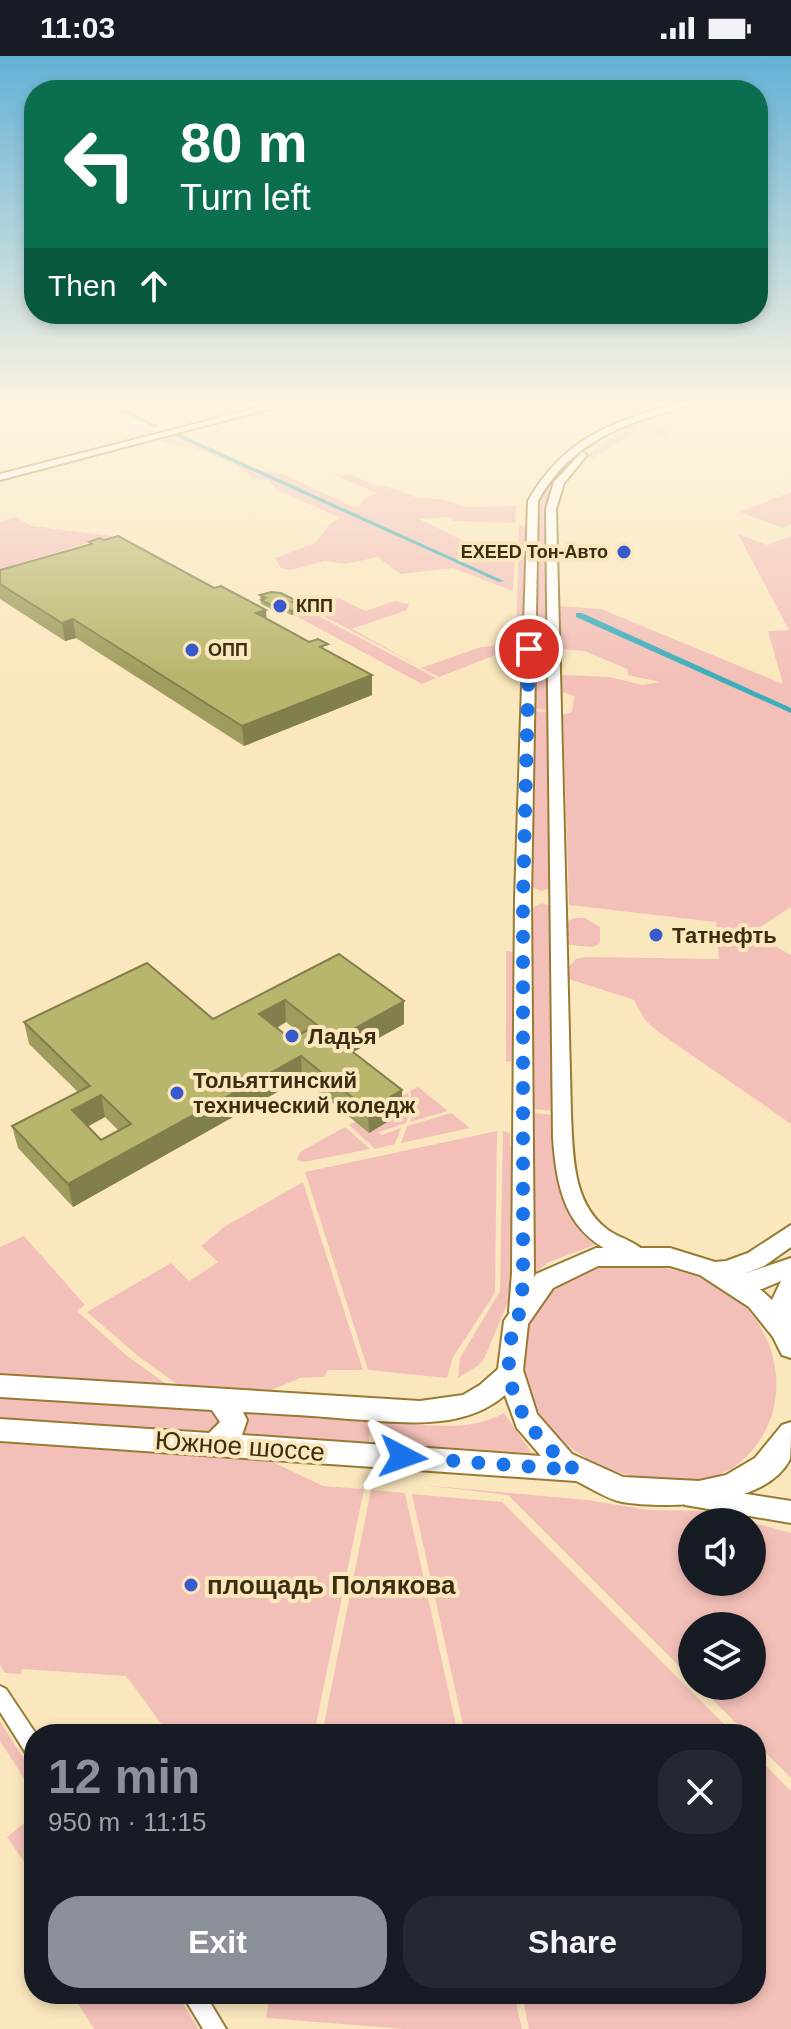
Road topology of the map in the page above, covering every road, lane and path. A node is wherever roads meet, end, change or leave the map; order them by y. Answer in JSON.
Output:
{"nodes":[{"id":1,"x":536,"y":493,"type":"edge"},
{"id":2,"x":554,"y":493,"type":"edge"},
{"id":3,"x":529,"y":649,"type":"junction"},
{"id":4,"x":554,"y":649,"type":"junction"},
{"id":5,"x":523,"y":899,"type":"junction"},
{"id":6,"x":558,"y":900,"type":"junction"},
{"id":7,"x":791,"y":1234,"type":"edge"},
{"id":8,"x":634,"y":1253,"type":"junction"},
{"id":9,"x":791,"y":1267,"type":"edge"},
{"id":10,"x":715,"y":1271,"type":"junction"},
{"id":11,"x":736,"y":1284,"type":"junction"},
{"id":12,"x":791,"y":1285,"type":"edge"},
{"id":13,"x":520,"y":1311,"type":"junction"},
{"id":14,"x":788,"y":1341,"type":"edge"},
{"id":15,"x":508,"y":1375,"type":"junction"},
{"id":16,"x":0,"y":1386,"type":"edge"},
{"id":17,"x":221,"y":1402,"type":"junction"},
{"id":18,"x":0,"y":1430,"type":"edge"},
{"id":19,"x":791,"y":1433,"type":"edge"},
{"id":20,"x":216,"y":1444,"type":"junction"},
{"id":21,"x":575,"y":1470,"type":"junction"},
{"id":22,"x":684,"y":1495,"type":"junction"},
{"id":23,"x":791,"y":1512,"type":"edge"},
{"id":24,"x":0,"y":1695,"type":"edge"},
{"id":25,"x":24,"y":1732,"type":"edge"},
{"id":26,"x":199,"y":2004,"type":"edge"},
{"id":27,"x":215,"y":2029,"type":"edge"}],
"edges":[{"from":1,"to":3,"type":"main road"},
{"from":2,"to":4,"type":"main road"},
{"from":3,"to":4,"type":"main road"},
{"from":3,"to":5,"type":"main road"},
{"from":4,"to":6,"type":"main road"},
{"from":5,"to":6,"type":"main road"},
{"from":5,"to":13,"type":"main road"},
{"from":6,"to":8,"type":"main road"},
{"from":7,"to":10,"type":"main road"},
{"from":8,"to":10,"type":"main road"},
{"from":8,"to":13,"type":"main road"},
{"from":9,"to":11,"type":"main road"},
{"from":10,"to":11,"type":"main road"},
{"from":11,"to":14,"type":"main road"},
{"from":12,"to":14,"type":"main road"},
{"from":13,"to":15,"type":"main road"},
{"from":15,"to":17,"type":"main road","name":"Южное шоссе"},
{"from":15,"to":21,"type":"main road"},
{"from":16,"to":17,"type":"main road","name":"Южное шоссе"},
{"from":17,"to":20,"type":"main road"},
{"from":18,"to":20,"type":"main road","name":"Южное шоссе"},
{"from":19,"to":22,"type":"main road"},
{"from":20,"to":21,"type":"main road","name":"Южное шоссе"},
{"from":21,"to":22,"type":"main road"},
{"from":22,"to":23,"type":"main road"},
{"from":24,"to":25,"type":"street"},
{"from":26,"to":27,"type":"street"}]}
